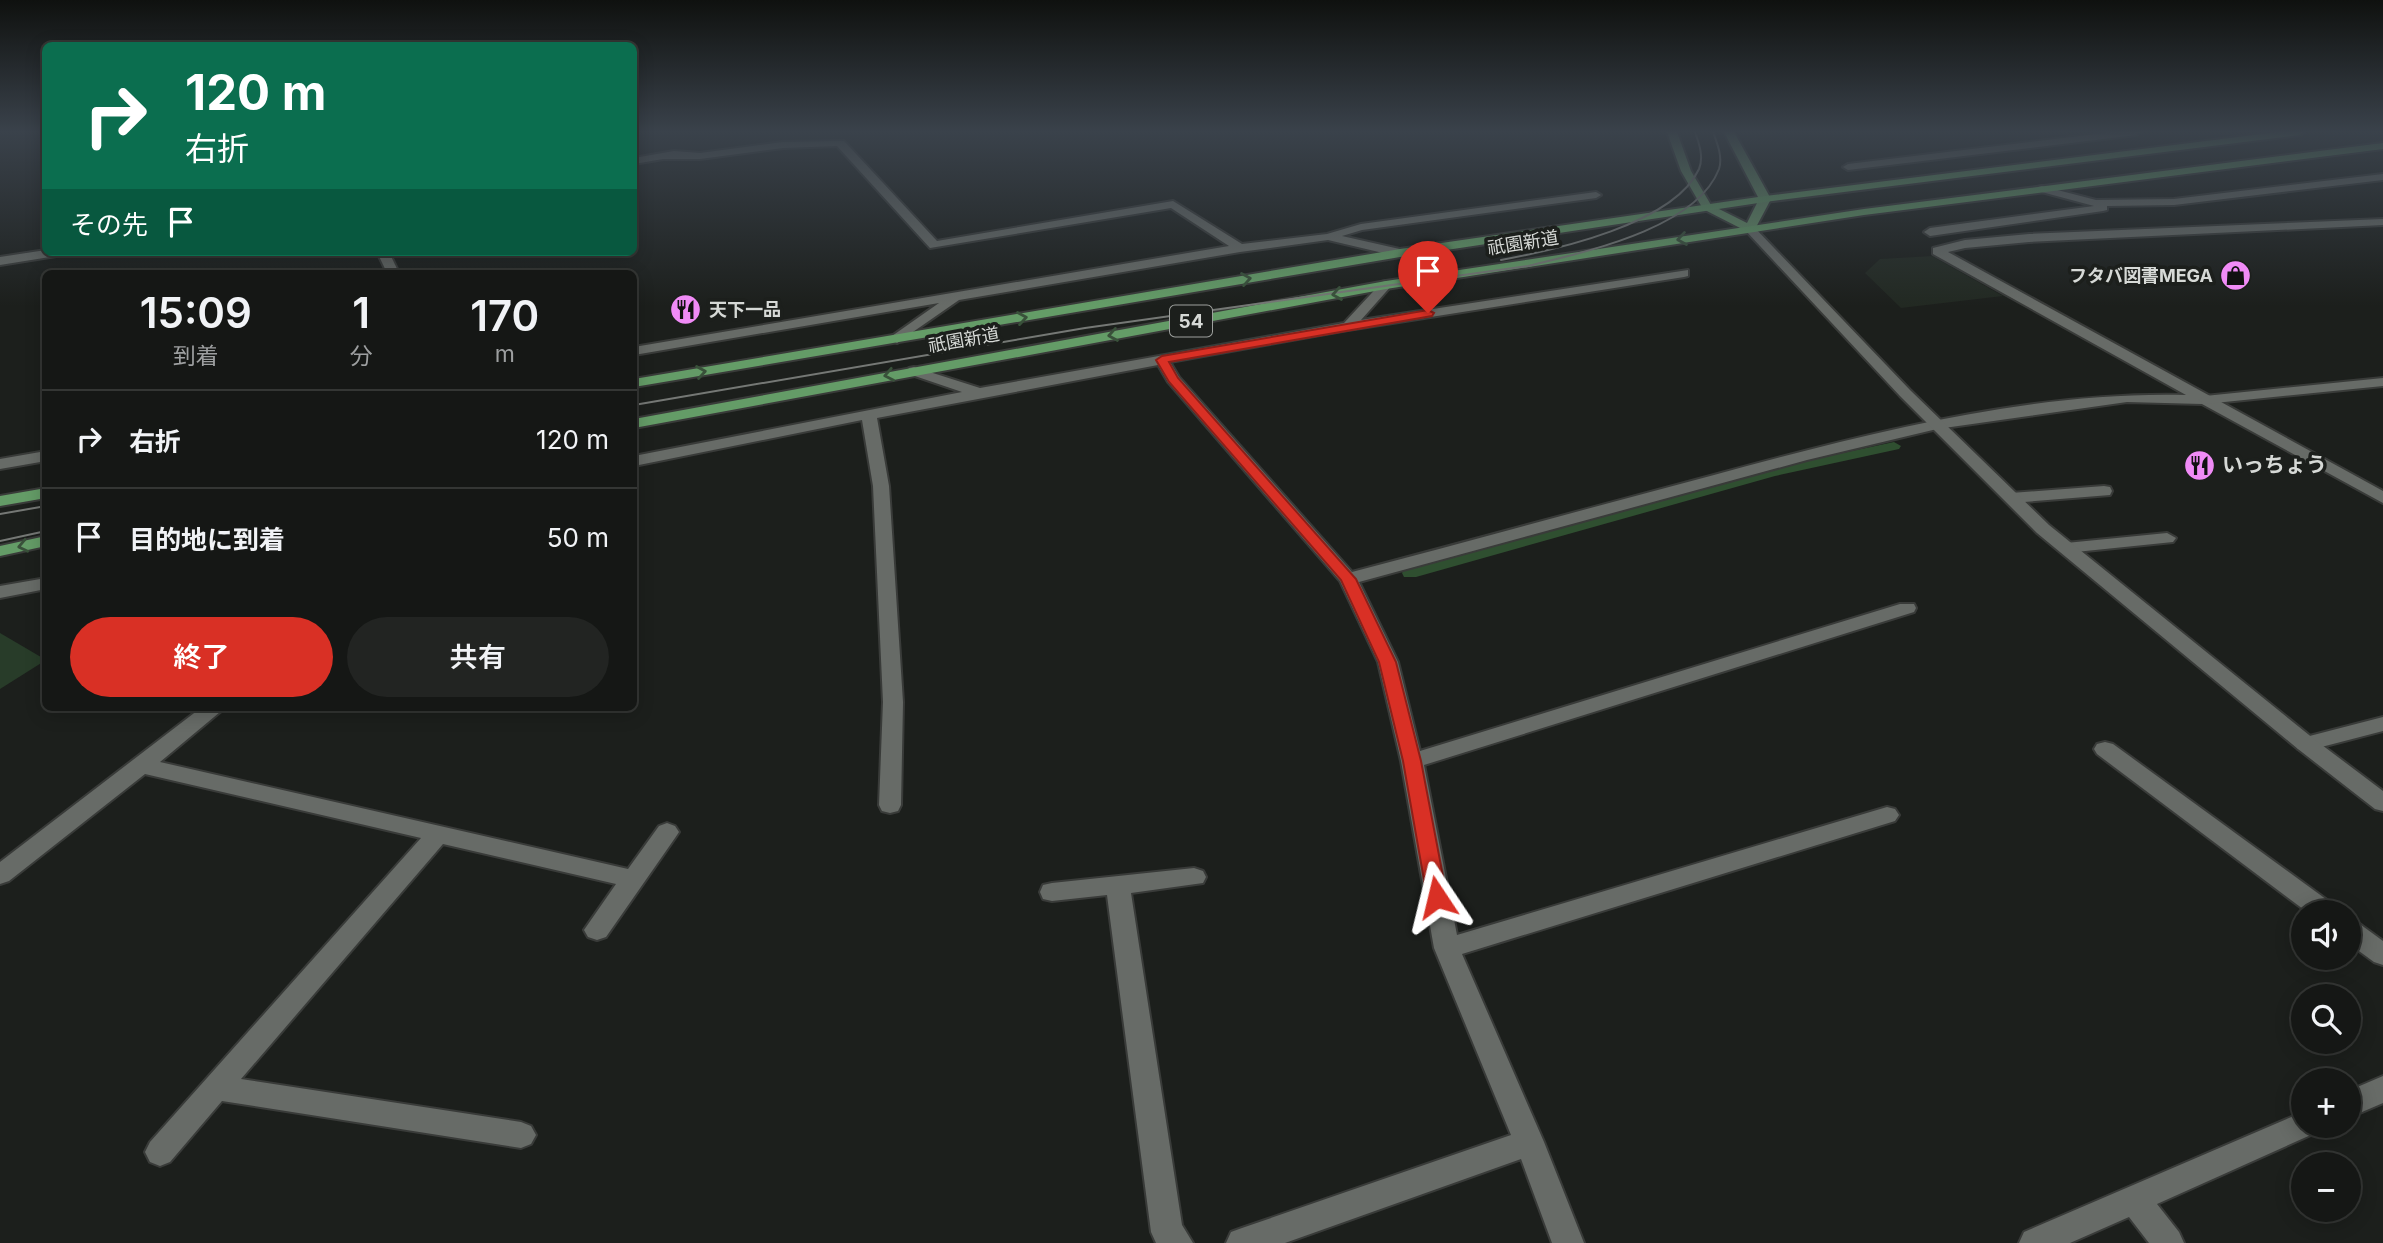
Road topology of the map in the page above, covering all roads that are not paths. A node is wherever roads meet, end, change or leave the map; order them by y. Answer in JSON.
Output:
{"nodes":[{"id":1,"x":883,"y":190,"type":"edge"},
{"id":2,"x":1697,"y":190,"type":"edge"},
{"id":3,"x":1760,"y":190,"type":"edge"},
{"id":4,"x":1840,"y":190,"type":"edge"},
{"id":5,"x":2042,"y":190,"type":"joint"},
{"id":6,"x":2274,"y":190,"type":"edge"},
{"id":7,"x":1596,"y":195,"type":"dead end"},
{"id":8,"x":1765,"y":199,"type":"junction"},
{"id":9,"x":2143,"y":202,"type":"junction"},
{"id":10,"x":1707,"y":207,"type":"junction"},
{"id":11,"x":2383,"y":222,"type":"edge"},
{"id":12,"x":1750,"y":229,"type":"junction"},
{"id":13,"x":1930,"y":232,"type":"dead end"},
{"id":14,"x":1328,"y":237,"type":"junction"},
{"id":15,"x":1240,"y":248,"type":"junction"},
{"id":16,"x":1401,"y":253,"type":"junction"},
{"id":17,"x":42,"y":254,"type":"edge"},
{"id":18,"x":0,"y":261,"type":"edge"},
{"id":19,"x":1684,"y":273,"type":"dead end"},
{"id":20,"x":1386,"y":285,"type":"junction"},
{"id":21,"x":956,"y":296,"type":"junction"},
{"id":22,"x":1348,"y":326,"type":"junction"},
{"id":23,"x":897,"y":339,"type":"junction"},
{"id":24,"x":637,"y":350,"type":"edge"},
{"id":25,"x":1162,"y":360,"type":"junction"},
{"id":26,"x":914,"y":370,"type":"junction"},
{"id":27,"x":637,"y":382,"type":"edge"},
{"id":28,"x":2383,"y":382,"type":"edge"},
{"id":29,"x":978,"y":393,"type":"junction"},
{"id":30,"x":2204,"y":400,"type":"junction"},
{"id":31,"x":868,"y":415,"type":"junction"},
{"id":32,"x":637,"y":423,"type":"edge"},
{"id":33,"x":1937,"y":425,"type":"junction"},
{"id":34,"x":42,"y":457,"type":"edge"},
{"id":35,"x":637,"y":460,"type":"edge"},
{"id":36,"x":0,"y":464,"type":"edge"},
{"id":37,"x":2104,"y":491,"type":"dead end"},
{"id":38,"x":42,"y":493,"type":"edge"},
{"id":39,"x":2011,"y":498,"type":"junction"},
{"id":40,"x":2383,"y":498,"type":"edge"},
{"id":41,"x":0,"y":501,"type":"edge"},
{"id":42,"x":2166,"y":538,"type":"dead end"},
{"id":43,"x":42,"y":542,"type":"edge"},
{"id":44,"x":2066,"y":548,"type":"junction"},
{"id":45,"x":0,"y":551,"type":"edge"},
{"id":46,"x":1348,"y":579,"type":"junction"},
{"id":47,"x":42,"y":584,"type":"edge"},
{"id":48,"x":0,"y":592,"type":"edge"},
{"id":49,"x":1907,"y":608,"type":"dead end"},
{"id":50,"x":211,"y":711,"type":"edge"},
{"id":51,"x":2383,"y":724,"type":"edge"},
{"id":52,"x":2306,"y":744,"type":"junction"},
{"id":53,"x":2105,"y":749,"type":"dead end"},
{"id":54,"x":1412,"y":761,"type":"junction"},
{"id":55,"x":141,"y":765,"type":"junction"},
{"id":56,"x":2383,"y":803,"type":"edge"},
{"id":57,"x":890,"y":805,"type":"dead end"},
{"id":58,"x":1887,"y":815,"type":"dead end"},
{"id":59,"x":667,"y":832,"type":"dead end"},
{"id":60,"x":439,"y":833,"type":"junction"},
{"id":61,"x":0,"y":875,"type":"edge"},
{"id":62,"x":1194,"y":877,"type":"dead end"},
{"id":63,"x":633,"y":879,"type":"junction"},
{"id":64,"x":1118,"y":885,"type":"junction"},
{"id":65,"x":1052,"y":892,"type":"dead end"},
{"id":66,"x":2309,"y":900,"type":"edge"},
{"id":67,"x":597,"y":930,"type":"dead end"},
{"id":68,"x":2361,"y":939,"type":"edge"},
{"id":69,"x":1447,"y":948,"type":"junction"},
{"id":70,"x":2383,"y":955,"type":"edge"},
{"id":71,"x":217,"y":1088,"type":"junction"},
{"id":72,"x":2383,"y":1089,"type":"edge"},
{"id":73,"x":2361,"y":1099,"type":"edge"},
{"id":74,"x":2291,"y":1130,"type":"edge"},
{"id":75,"x":520,"y":1135,"type":"dead end"},
{"id":76,"x":1529,"y":1142,"type":"junction"},
{"id":77,"x":160,"y":1152,"type":"dead end"},
{"id":78,"x":2134,"y":1199,"type":"junction"},
{"id":79,"x":1177,"y":1243,"type":"edge"},
{"id":80,"x":1242,"y":1243,"type":"edge"},
{"id":81,"x":1568,"y":1243,"type":"edge"},
{"id":82,"x":2035,"y":1243,"type":"edge"},
{"id":83,"x":2168,"y":1243,"type":"edge"}],
"edges":[{"from":1,"to":15,"type":"street"},
{"from":2,"to":10,"type":"main road"},
{"from":3,"to":8,"type":"main road"},
{"from":4,"to":8,"type":"highway","name":"祇園新道","number":"54"},
{"from":5,"to":9,"type":"street"},
{"from":5,"to":12,"type":"highway","name":"祇園新道","number":"54"},
{"from":6,"to":9,"type":"street"},
{"from":7,"to":14,"type":"street"},
{"from":8,"to":10,"type":"highway","name":"祇園新道","number":"54"},
{"from":8,"to":12,"type":"main road"},
{"from":9,"to":13,"type":"street"},
{"from":10,"to":12,"type":"main road"},
{"from":10,"to":16,"type":"highway","name":"祇園新道","number":"54"},
{"from":11,"to":30,"type":"street"},
{"from":12,"to":20,"type":"highway","name":"祇園新道","number":"54","one_way":true},
{"from":12,"to":33,"type":"street"},
{"from":14,"to":15,"type":"street"},
{"from":14,"to":16,"type":"street"},
{"from":15,"to":21,"type":"street"},
{"from":23,"to":16,"type":"highway","name":"祇園新道","number":"54","one_way":true},
{"from":17,"to":18,"type":"street"},
{"from":19,"to":22,"type":"street"},
{"from":20,"to":22,"type":"street"},
{"from":20,"to":26,"type":"highway","name":"祇園新道","number":"54","one_way":true},
{"from":21,"to":23,"type":"street"},
{"from":21,"to":24,"type":"street"},
{"from":22,"to":25,"type":"street"},
{"from":27,"to":23,"type":"highway","name":"祇園新道","number":"54","one_way":true},
{"from":25,"to":29,"type":"street"},
{"from":25,"to":46,"type":"street"},
{"from":26,"to":29,"type":"street"},
{"from":26,"to":32,"type":"highway","name":"祇園新道","number":"54","one_way":true},
{"from":28,"to":30,"type":"street"},
{"from":29,"to":31,"type":"street"},
{"from":30,"to":33,"type":"street"},
{"from":30,"to":40,"type":"street"},
{"from":31,"to":35,"type":"street"},
{"from":31,"to":57,"type":"street"},
{"from":33,"to":39,"type":"street"},
{"from":33,"to":46,"type":"street"},
{"from":34,"to":36,"type":"street"},
{"from":37,"to":39,"type":"street"},
{"from":38,"to":41,"type":"highway"},
{"from":39,"to":44,"type":"street"},
{"from":42,"to":44,"type":"street"},
{"from":43,"to":45,"type":"highway","one_way":true},
{"from":44,"to":52,"type":"street"},
{"from":46,"to":54,"type":"street"},
{"from":47,"to":48,"type":"street"},
{"from":49,"to":54,"type":"street"},
{"from":50,"to":55,"type":"street"},
{"from":51,"to":52,"type":"street"},
{"from":52,"to":56,"type":"street"},
{"from":53,"to":66,"type":"street"},
{"from":54,"to":69,"type":"street"},
{"from":55,"to":60,"type":"street"},
{"from":55,"to":61,"type":"street"},
{"from":58,"to":69,"type":"street"},
{"from":59,"to":63,"type":"street"},
{"from":60,"to":63,"type":"street"},
{"from":60,"to":71,"type":"street"},
{"from":62,"to":64,"type":"street"},
{"from":63,"to":67,"type":"street"},
{"from":64,"to":65,"type":"street"},
{"from":64,"to":79,"type":"street"},
{"from":68,"to":70,"type":"street"},
{"from":69,"to":76,"type":"street"},
{"from":71,"to":75,"type":"street"},
{"from":71,"to":77,"type":"street"},
{"from":72,"to":73,"type":"street"},
{"from":74,"to":78,"type":"street"},
{"from":76,"to":80,"type":"street"},
{"from":76,"to":81,"type":"street"},
{"from":78,"to":82,"type":"street"},
{"from":78,"to":83,"type":"street"}]}
